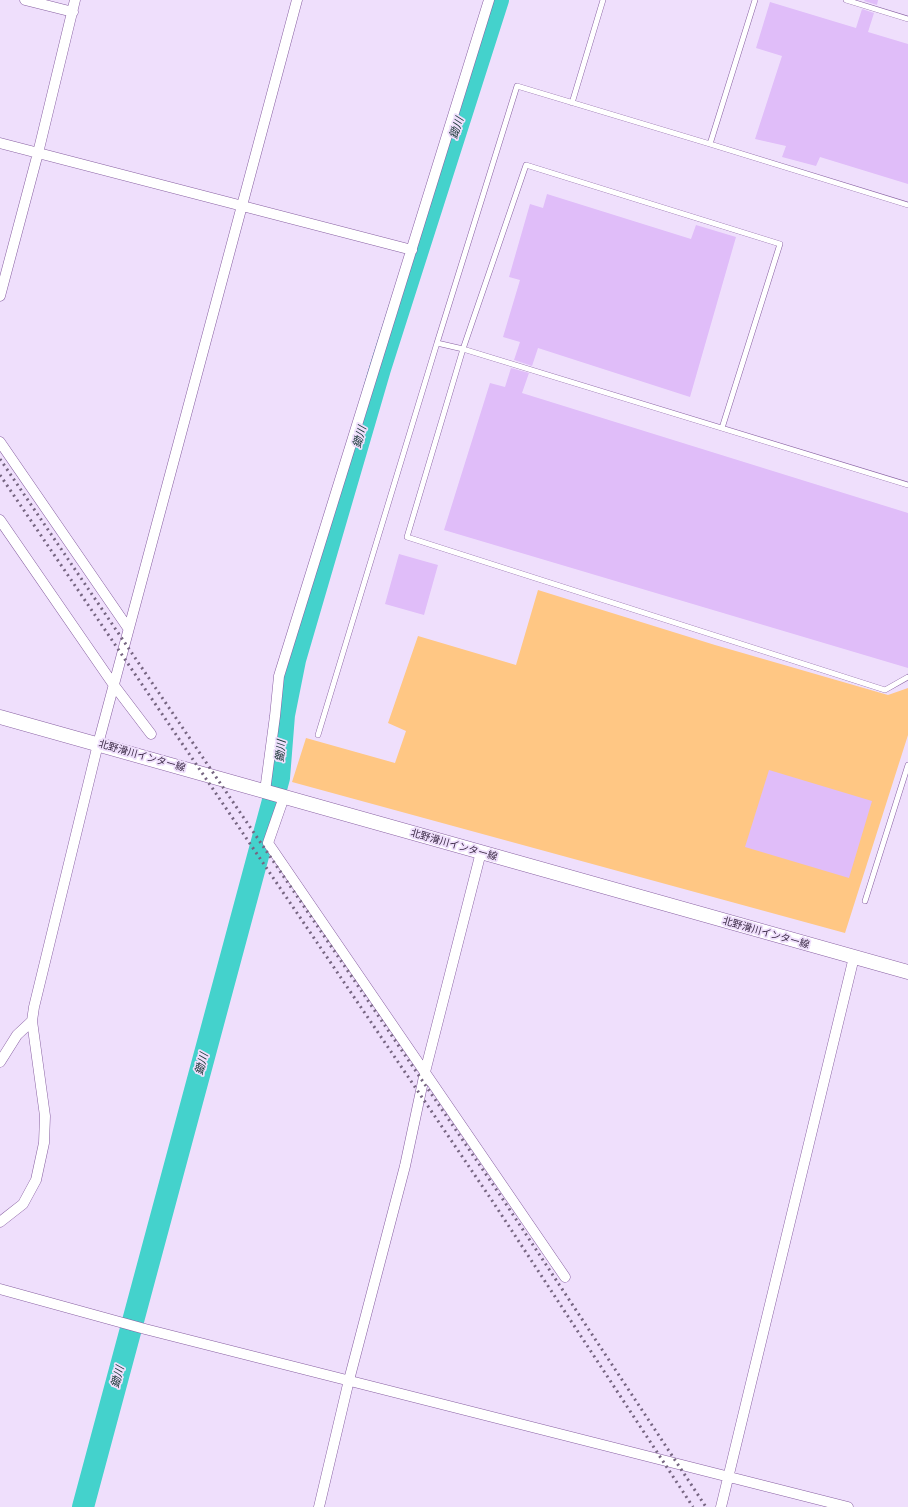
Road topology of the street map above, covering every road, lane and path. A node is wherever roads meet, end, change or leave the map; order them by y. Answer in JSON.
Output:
{"nodes":[{"id":1,"x":25,"y":0,"type":"edge"},
{"id":2,"x":75,"y":0,"type":"edge"},
{"id":3,"x":297,"y":0,"type":"edge"},
{"id":4,"x":489,"y":0,"type":"edge"},
{"id":5,"x":604,"y":0,"type":"edge"},
{"id":6,"x":755,"y":0,"type":"edge"},
{"id":7,"x":846,"y":0,"type":"edge"},
{"id":8,"x":73,"y":12,"type":"junction"},
{"id":9,"x":908,"y":19,"type":"edge"},
{"id":10,"x":572,"y":102,"type":"junction"},
{"id":11,"x":0,"y":143,"type":"edge"},
{"id":12,"x":710,"y":144,"type":"junction"},
{"id":13,"x":38,"y":153,"type":"junction"},
{"id":14,"x":241,"y":205,"type":"junction"},
{"id":15,"x":908,"y":205,"type":"edge"},
{"id":16,"x":412,"y":250,"type":"junction"},
{"id":17,"x":0,"y":296,"type":"edge"},
{"id":18,"x":437,"y":343,"type":"junction"},
{"id":19,"x":462,"y":349,"type":"junction"},
{"id":20,"x":722,"y":428,"type":"junction"},
{"id":21,"x":0,"y":442,"type":"edge"},
{"id":22,"x":908,"y":485,"type":"edge"},
{"id":23,"x":0,"y":520,"type":"edge"},
{"id":24,"x":128,"y":628,"type":"junction"},
{"id":25,"x":908,"y":677,"type":"edge"},
{"id":26,"x":114,"y":684,"type":"junction"},
{"id":27,"x":0,"y":718,"type":"edge"},
{"id":28,"x":151,"y":734,"type":"dead end"},
{"id":29,"x":318,"y":735,"type":"dead end"},
{"id":30,"x":98,"y":744,"type":"junction"},
{"id":31,"x":908,"y":765,"type":"edge"},
{"id":32,"x":265,"y":791,"type":"junction"},
{"id":33,"x":284,"y":797,"type":"junction"},
{"id":34,"x":481,"y":852,"type":"junction"},
{"id":35,"x":865,"y":901,"type":"dead end"},
{"id":36,"x":854,"y":957,"type":"junction"},
{"id":37,"x":908,"y":972,"type":"edge"},
{"id":38,"x":32,"y":1021,"type":"junction"},
{"id":39,"x":0,"y":1062,"type":"edge"},
{"id":40,"x":425,"y":1072,"type":"junction"},
{"id":41,"x":0,"y":1222,"type":"edge"},
{"id":42,"x":565,"y":1277,"type":"dead end"},
{"id":43,"x":0,"y":1289,"type":"edge"},
{"id":44,"x":349,"y":1380,"type":"junction"},
{"id":45,"x":728,"y":1476,"type":"junction"},
{"id":46,"x":319,"y":1507,"type":"edge"},
{"id":47,"x":720,"y":1507,"type":"edge"},
{"id":48,"x":848,"y":1507,"type":"edge"}],
"edges":[{"from":1,"to":8,"type":"street"},
{"from":2,"to":8,"type":"street"},
{"from":3,"to":14,"type":"street"},
{"from":4,"to":16,"type":"street"},
{"from":5,"to":10,"type":"lane"},
{"from":6,"to":12,"type":"lane"},
{"from":7,"to":9,"type":"lane"},
{"from":8,"to":13,"type":"street"},
{"from":10,"to":12,"type":"lane"},
{"from":10,"to":18,"type":"lane"},
{"from":11,"to":13,"type":"street"},
{"from":12,"to":15,"type":"lane"},
{"from":13,"to":14,"type":"street"},
{"from":13,"to":17,"type":"street"},
{"from":14,"to":16,"type":"street"},
{"from":14,"to":24,"type":"street"},
{"from":16,"to":32,"type":"street"},
{"from":18,"to":19,"type":"lane"},
{"from":18,"to":29,"type":"lane"},
{"from":19,"to":20,"type":"lane"},
{"from":19,"to":20,"type":"lane"},
{"from":19,"to":25,"type":"lane"},
{"from":20,"to":22,"type":"lane"},
{"from":21,"to":24,"type":"street"},
{"from":23,"to":26,"type":"street"},
{"from":24,"to":26,"type":"street"},
{"from":26,"to":28,"type":"street"},
{"from":26,"to":30,"type":"street"},
{"from":27,"to":30,"type":"main road","name":"北野滑川インター線"},
{"from":30,"to":32,"type":"main road","name":"北野滑川インター線"},
{"from":30,"to":38,"type":"street"},
{"from":31,"to":35,"type":"lane"},
{"from":32,"to":33,"type":"main road","name":"北野滑川インター線"},
{"from":33,"to":34,"type":"main road","name":"北野滑川インター線"},
{"from":33,"to":40,"type":"street"},
{"from":34,"to":36,"type":"main road","name":"北野滑川インター線"},
{"from":34,"to":40,"type":"street"},
{"from":36,"to":37,"type":"main road","name":"北野滑川インター線"},
{"from":36,"to":45,"type":"street"},
{"from":38,"to":39,"type":"street"},
{"from":38,"to":41,"type":"street"},
{"from":40,"to":42,"type":"street"},
{"from":40,"to":44,"type":"street"},
{"from":43,"to":44,"type":"street"},
{"from":44,"to":45,"type":"street"},
{"from":44,"to":46,"type":"street"},
{"from":45,"to":47,"type":"street"},
{"from":45,"to":48,"type":"street"}]}
